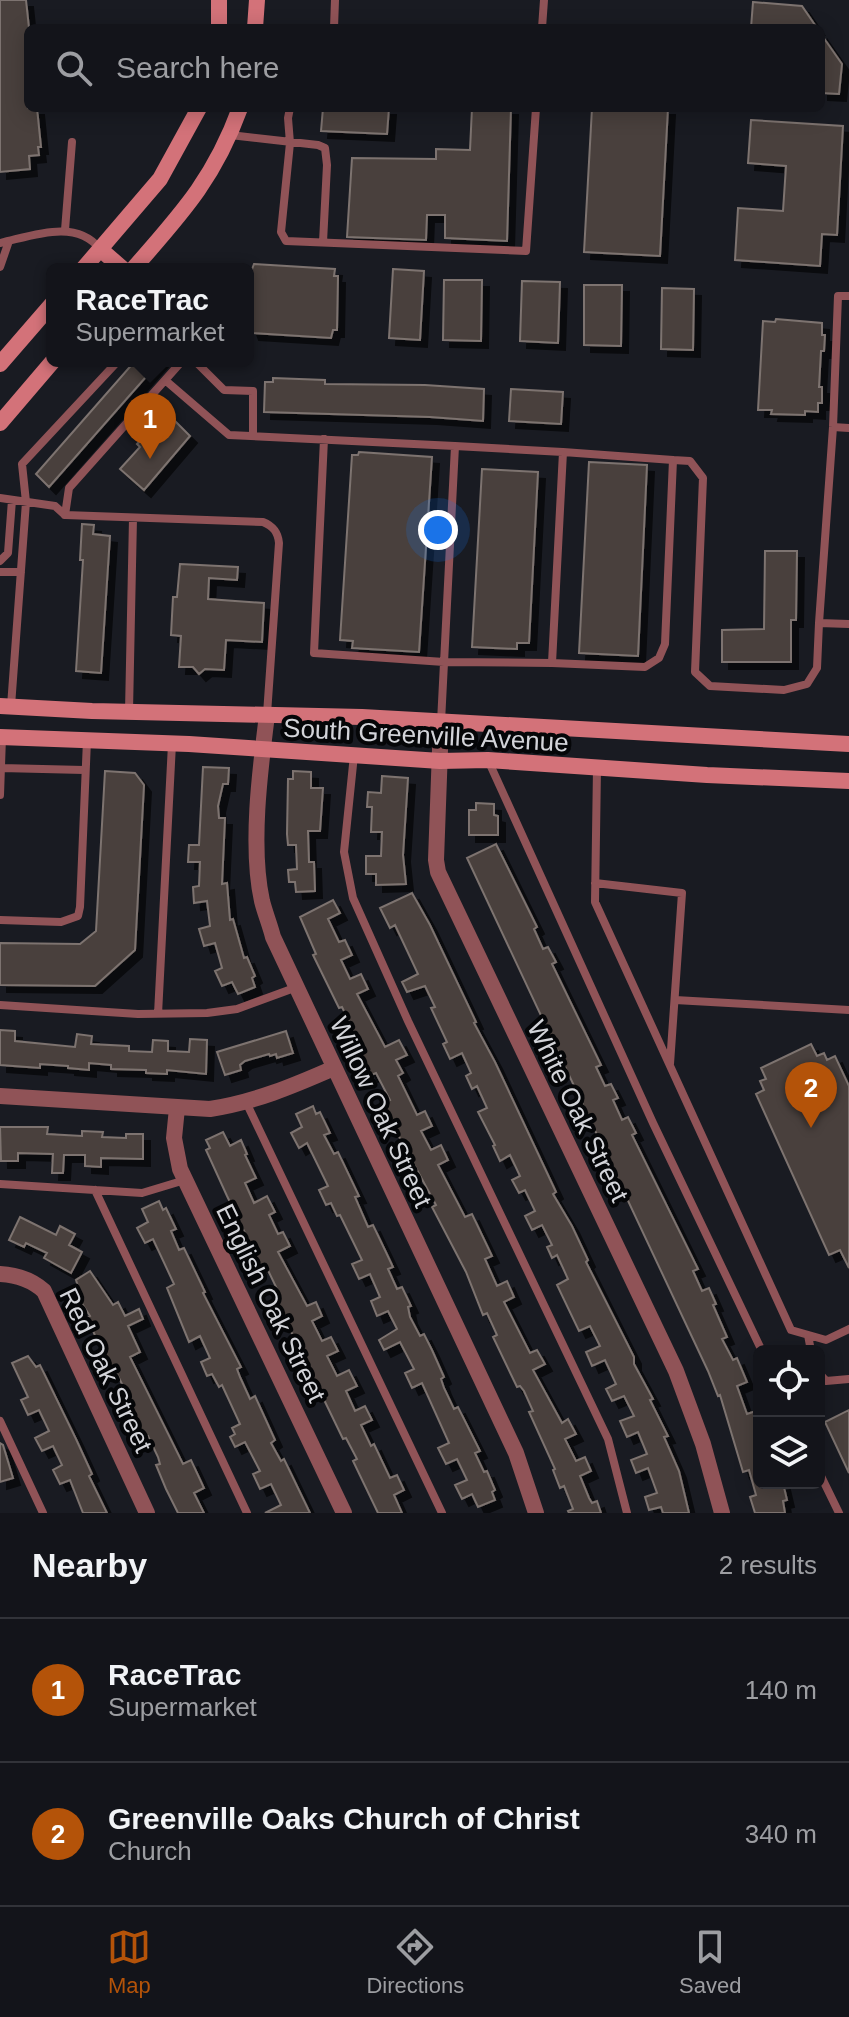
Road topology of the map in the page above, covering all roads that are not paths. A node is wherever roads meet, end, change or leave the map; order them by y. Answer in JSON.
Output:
{"nodes":[{"id":1,"x":219,"y":0,"type":"edge"},
{"id":2,"x":257,"y":0,"type":"edge"},
{"id":3,"x":335,"y":0,"type":"edge"},
{"id":4,"x":544,"y":0,"type":"edge"},
{"id":5,"x":219,"y":24,"type":"edge"},
{"id":6,"x":255,"y":24,"type":"edge"},
{"id":7,"x":334,"y":24,"type":"edge"},
{"id":8,"x":542,"y":24,"type":"edge"},
{"id":9,"x":197,"y":112,"type":"edge"},
{"id":10,"x":239,"y":112,"type":"edge"},
{"id":11,"x":290,"y":112,"type":"edge"},
{"id":12,"x":536,"y":112,"type":"edge"},
{"id":13,"x":230,"y":135,"type":"junction"},
{"id":14,"x":72,"y":142,"type":"dead end"},
{"id":15,"x":290,"y":143,"type":"junction"},
{"id":16,"x":65,"y":230,"type":"junction"},
{"id":17,"x":4,"y":242,"type":"edge"},
{"id":18,"x":323,"y":242,"type":"junction"},
{"id":19,"x":100,"y":249,"type":"junction"},
{"id":20,"x":88,"y":263,"type":"edge"},
{"id":21,"x":116,"y":263,"type":"edge"},
{"id":22,"x":138,"y":263,"type":"edge"},
{"id":23,"x":0,"y":267,"type":"edge"},
{"id":24,"x":849,"y":296,"type":"edge"},
{"id":25,"x":46,"y":311,"type":"edge"},
{"id":26,"x":0,"y":364,"type":"edge"},
{"id":27,"x":48,"y":367,"type":"edge"},
{"id":28,"x":112,"y":367,"type":"edge"},
{"id":29,"x":177,"y":367,"type":"edge"},
{"id":30,"x":201,"y":367,"type":"edge"},
{"id":31,"x":165,"y":380,"type":"junction"},
{"id":32,"x":0,"y":423,"type":"edge"},
{"id":33,"x":833,"y":427,"type":"junction"},
{"id":34,"x":849,"y":428,"type":"edge"},
{"id":35,"x":253,"y":435,"type":"junction"},
{"id":36,"x":324,"y":439,"type":"junction"},
{"id":37,"x":455,"y":446,"type":"junction"},
{"id":38,"x":563,"y":452,"type":"junction"},
{"id":39,"x":673,"y":460,"type":"junction"},
{"id":40,"x":0,"y":498,"type":"edge"},
{"id":41,"x":12,"y":500,"type":"junction"},
{"id":42,"x":26,"y":502,"type":"junction"},
{"id":43,"x":65,"y":515,"type":"junction"},
{"id":44,"x":133,"y":518,"type":"junction"},
{"id":45,"x":0,"y":561,"type":"edge"},
{"id":46,"x":0,"y":572,"type":"edge"},
{"id":47,"x":21,"y":572,"type":"junction"},
{"id":48,"x":819,"y":623,"type":"junction"},
{"id":49,"x":849,"y":624,"type":"edge"},
{"id":50,"x":444,"y":662,"type":"junction"},
{"id":51,"x":552,"y":663,"type":"junction"},
{"id":52,"x":6,"y":706,"type":"edge"},
{"id":53,"x":129,"y":711,"type":"junction"},
{"id":54,"x":267,"y":715,"type":"junction"},
{"id":55,"x":441,"y":722,"type":"junction"},
{"id":56,"x":1,"y":737,"type":"edge"},
{"id":57,"x":87,"y":740,"type":"junction"},
{"id":58,"x":172,"y":743,"type":"junction"},
{"id":59,"x":849,"y":744,"type":"edge"},
{"id":60,"x":262,"y":750,"type":"junction"},
{"id":61,"x":354,"y":755,"type":"junction"},
{"id":62,"x":488,"y":760,"type":"junction"},
{"id":63,"x":440,"y":761,"type":"junction"},
{"id":64,"x":1,"y":768,"type":"edge"},
{"id":65,"x":597,"y":768,"type":"junction"},
{"id":66,"x":84,"y":770,"type":"junction"},
{"id":67,"x":849,"y":781,"type":"edge"},
{"id":68,"x":0,"y":795,"type":"edge"},
{"id":69,"x":595,"y":883,"type":"junction"},
{"id":70,"x":0,"y":920,"type":"edge"},
{"id":71,"x":297,"y":987,"type":"junction"},
{"id":72,"x":675,"y":1000,"type":"junction"},
{"id":73,"x":0,"y":1005,"type":"edge"},
{"id":74,"x":849,"y":1010,"type":"edge"},
{"id":75,"x":158,"y":1014,"type":"junction"},
{"id":76,"x":670,"y":1064,"type":"junction"},
{"id":77,"x":334,"y":1068,"type":"junction"},
{"id":78,"x":0,"y":1096,"type":"edge"},
{"id":79,"x":246,"y":1102,"type":"junction"},
{"id":80,"x":177,"y":1108,"type":"junction"},
{"id":81,"x":186,"y":1180,"type":"junction"},
{"id":82,"x":0,"y":1184,"type":"edge"},
{"id":83,"x":95,"y":1190,"type":"junction"},
{"id":84,"x":0,"y":1274,"type":"edge"},
{"id":85,"x":849,"y":1329,"type":"edge"},
{"id":86,"x":808,"y":1335,"type":"junction"},
{"id":87,"x":759,"y":1345,"type":"edge"},
{"id":88,"x":810,"y":1345,"type":"edge"},
{"id":89,"x":849,"y":1379,"type":"edge"},
{"id":90,"x":825,"y":1380,"type":"edge"},
{"id":91,"x":0,"y":1421,"type":"edge"},
{"id":92,"x":825,"y":1484,"type":"edge"},
{"id":93,"x":43,"y":1513,"type":"edge"},
{"id":94,"x":147,"y":1513,"type":"edge"},
{"id":95,"x":247,"y":1513,"type":"edge"},
{"id":96,"x":344,"y":1513,"type":"edge"},
{"id":97,"x":442,"y":1513,"type":"edge"},
{"id":98,"x":536,"y":1513,"type":"edge"},
{"id":99,"x":627,"y":1513,"type":"edge"},
{"id":100,"x":722,"y":1513,"type":"edge"},
{"id":101,"x":839,"y":1513,"type":"edge"}],
"edges":[{"from":1,"to":5,"type":"main road"},
{"from":2,"to":6,"type":"main road"},
{"from":3,"to":7,"type":"lane"},
{"from":4,"to":8,"type":"lane"},
{"from":9,"to":19,"type":"main road"},
{"from":10,"to":13,"type":"main road"},
{"from":11,"to":15,"type":"lane"},
{"from":12,"to":18,"type":"lane"},
{"from":13,"to":15,"type":"lane"},
{"from":13,"to":22,"type":"main road"},
{"from":14,"to":16,"type":"lane"},
{"from":15,"to":18,"type":"lane"},
{"from":15,"to":18,"type":"lane"},
{"from":16,"to":17,"type":"lane"},
{"from":16,"to":19,"type":"lane"},
{"from":17,"to":23,"type":"lane"},
{"from":19,"to":20,"type":"main road"},
{"from":19,"to":21,"type":"main road"},
{"from":24,"to":33,"type":"lane"},
{"from":25,"to":26,"type":"main road"},
{"from":27,"to":32,"type":"main road"},
{"from":28,"to":42,"type":"lane"},
{"from":29,"to":31,"type":"lane"},
{"from":30,"to":35,"type":"lane"},
{"from":31,"to":35,"type":"lane"},
{"from":31,"to":43,"type":"lane"},
{"from":33,"to":34,"type":"lane"},
{"from":33,"to":48,"type":"lane"},
{"from":35,"to":36,"type":"lane"},
{"from":36,"to":37,"type":"lane"},
{"from":36,"to":50,"type":"lane"},
{"from":37,"to":38,"type":"lane"},
{"from":37,"to":50,"type":"lane"},
{"from":38,"to":39,"type":"lane"},
{"from":38,"to":51,"type":"lane"},
{"from":39,"to":48,"type":"lane"},
{"from":39,"to":51,"type":"lane"},
{"from":40,"to":41,"type":"lane"},
{"from":41,"to":42,"type":"lane"},
{"from":41,"to":45,"type":"lane"},
{"from":42,"to":43,"type":"lane"},
{"from":42,"to":47,"type":"lane"},
{"from":43,"to":44,"type":"lane"},
{"from":44,"to":53,"type":"lane"},
{"from":44,"to":54,"type":"lane"},
{"from":46,"to":47,"type":"lane"},
{"from":47,"to":52,"type":"lane"},
{"from":48,"to":49,"type":"lane"},
{"from":50,"to":51,"type":"lane"},
{"from":50,"to":55,"type":"lane"},
{"from":52,"to":53,"type":"main road","name":"South Greenville Avenue"},
{"from":53,"to":54,"type":"main road","name":"South Greenville Avenue"},
{"from":54,"to":55,"type":"main road","name":"South Greenville Avenue"},
{"from":54,"to":60,"type":"street","name":"Willow Oak Street"},
{"from":55,"to":59,"type":"main road","name":"South Greenville Avenue"},
{"from":55,"to":63,"type":"street","name":"White Oak Street"},
{"from":56,"to":57,"type":"main road","name":"South Greenville Avenue"},
{"from":56,"to":64,"type":"lane"},
{"from":57,"to":58,"type":"main road","name":"South Greenville Avenue"},
{"from":57,"to":66,"type":"lane"},
{"from":58,"to":60,"type":"main road","name":"South Greenville Avenue"},
{"from":58,"to":75,"type":"lane"},
{"from":60,"to":61,"type":"main road","name":"South Greenville Avenue"},
{"from":60,"to":71,"type":"street","name":"Willow Oak Street"},
{"from":61,"to":63,"type":"main road","name":"South Greenville Avenue"},
{"from":61,"to":99,"type":"lane"},
{"from":62,"to":63,"type":"main road","name":"South Greenville Avenue"},
{"from":62,"to":65,"type":"main road","name":"South Greenville Avenue"},
{"from":62,"to":87,"type":"lane"},
{"from":63,"to":100,"type":"street","name":"White Oak Street"},
{"from":64,"to":66,"type":"lane"},
{"from":64,"to":68,"type":"lane"},
{"from":65,"to":67,"type":"main road","name":"South Greenville Avenue"},
{"from":65,"to":69,"type":"lane"},
{"from":66,"to":70,"type":"lane"},
{"from":69,"to":72,"type":"lane"},
{"from":69,"to":76,"type":"lane"},
{"from":71,"to":75,"type":"lane"},
{"from":71,"to":77,"type":"street","name":"Willow Oak Street"},
{"from":72,"to":74,"type":"lane"},
{"from":72,"to":76,"type":"lane"},
{"from":73,"to":75,"type":"lane"},
{"from":76,"to":86,"type":"lane"},
{"from":77,"to":79,"type":"street"},
{"from":77,"to":98,"type":"street","name":"Willow Oak Street"},
{"from":78,"to":80,"type":"street"},
{"from":79,"to":80,"type":"street"},
{"from":79,"to":97,"type":"lane"},
{"from":80,"to":81,"type":"street","name":"English Oak Street"},
{"from":81,"to":83,"type":"lane"},
{"from":81,"to":96,"type":"street","name":"English Oak Street"},
{"from":82,"to":83,"type":"lane"},
{"from":83,"to":95,"type":"lane"},
{"from":84,"to":94,"type":"street","name":"Red Oak Street"},
{"from":85,"to":86,"type":"lane"},
{"from":86,"to":88,"type":"lane"},
{"from":89,"to":90,"type":"lane"},
{"from":91,"to":93,"type":"lane"},
{"from":92,"to":101,"type":"lane"}]}
